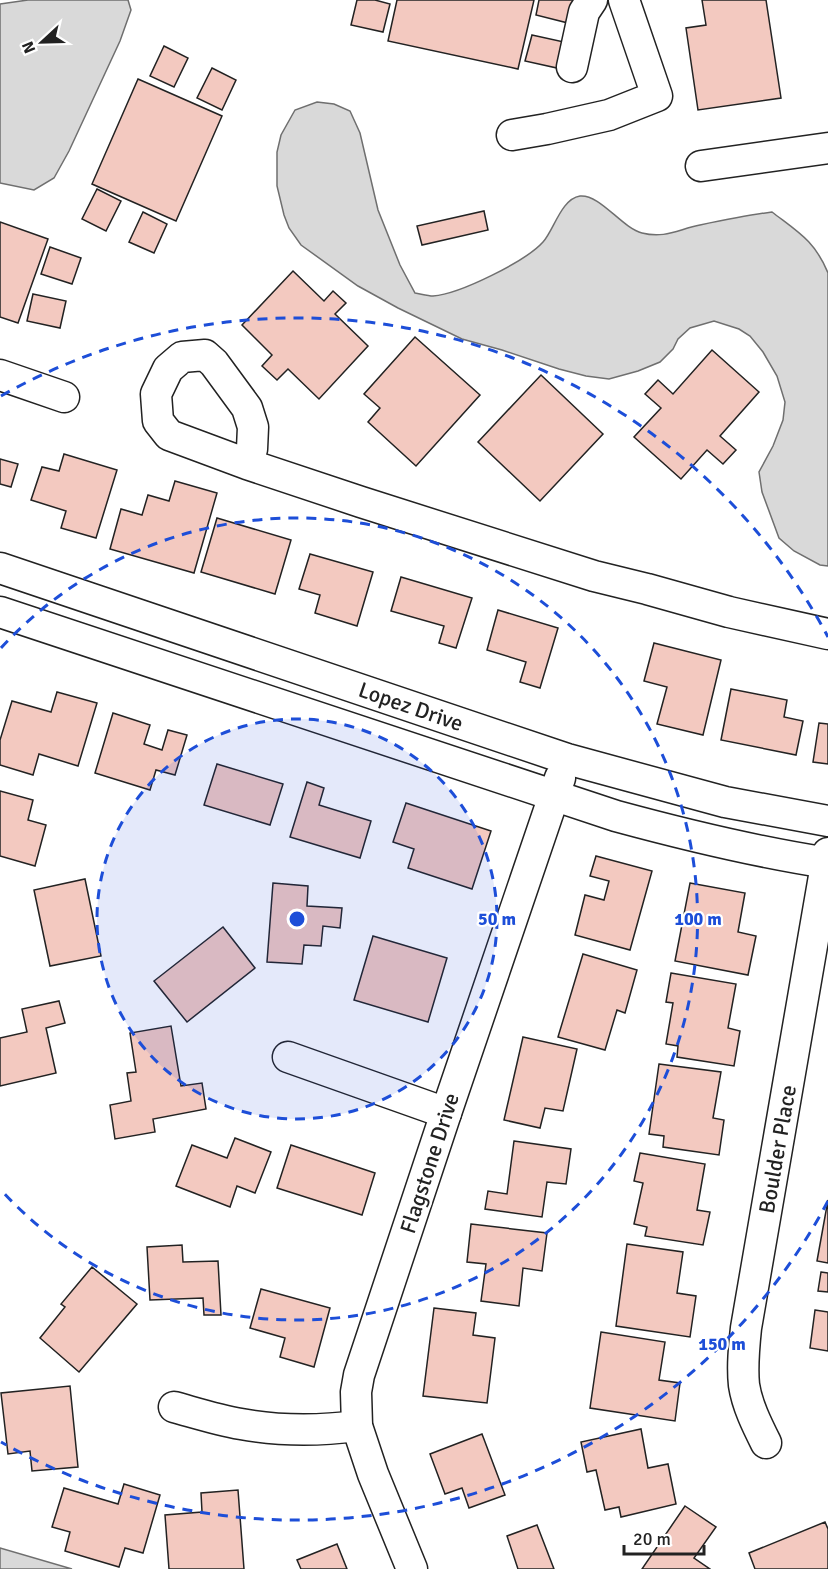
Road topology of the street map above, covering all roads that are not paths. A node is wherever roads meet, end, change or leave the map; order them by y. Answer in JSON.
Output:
{"nodes":[{"id":1,"x":592,"y":0,"type":"edge"},
{"id":2,"x":624,"y":0,"type":"edge"},
{"id":3,"x":572,"y":67,"type":"dead end"},
{"id":4,"x":512,"y":135,"type":"dead end"},
{"id":5,"x":828,"y":148,"type":"edge"},
{"id":6,"x":701,"y":166,"type":"dead end"},
{"id":7,"x":0,"y":375,"type":"edge"},
{"id":8,"x":64,"y":397,"type":"dead end"},
{"id":9,"x":247,"y":464,"type":"dead end"},
{"id":10,"x":0,"y":568,"type":"edge"},
{"id":11,"x":0,"y":612,"type":"edge"},
{"id":12,"x":828,"y":634,"type":"edge"},
{"id":13,"x":567,"y":759,"type":"junction"},
{"id":14,"x":554,"y":796,"type":"junction"},
{"id":15,"x":828,"y":821,"type":"edge"},
{"id":16,"x":827,"y":860,"type":"edge"},
{"id":17,"x":288,"y":1058,"type":"dead end"},
{"id":18,"x":446,"y":1113,"type":"junction"},
{"id":19,"x":174,"y":1407,"type":"dead end"},
{"id":20,"x":357,"y":1426,"type":"junction"},
{"id":21,"x":766,"y":1443,"type":"dead end"},
{"id":22,"x":411,"y":1569,"type":"edge"}],
"edges":[{"from":1,"to":3,"type":"street"},
{"from":2,"to":4,"type":"street"},
{"from":5,"to":6,"type":"street"},
{"from":7,"to":8,"type":"street"},
{"from":9,"to":12,"type":"street"},
{"from":10,"to":13,"type":"street","name":"Lopez Drive"},
{"from":11,"to":14,"type":"street","name":"Lopez Drive"},
{"from":13,"to":14,"type":"street","name":"Flagstone Drive"},
{"from":13,"to":15,"type":"street","name":"Lopez Drive"},
{"from":14,"to":16,"type":"street","name":"Lopez Drive"},
{"from":14,"to":18,"type":"street","name":"Flagstone Drive"},
{"from":16,"to":21,"type":"street","name":"Boulder Place"},
{"from":17,"to":18,"type":"street"},
{"from":18,"to":20,"type":"street","name":"Flagstone Drive"},
{"from":19,"to":20,"type":"street"},
{"from":20,"to":22,"type":"street","name":"Flagstone Drive"}]}
